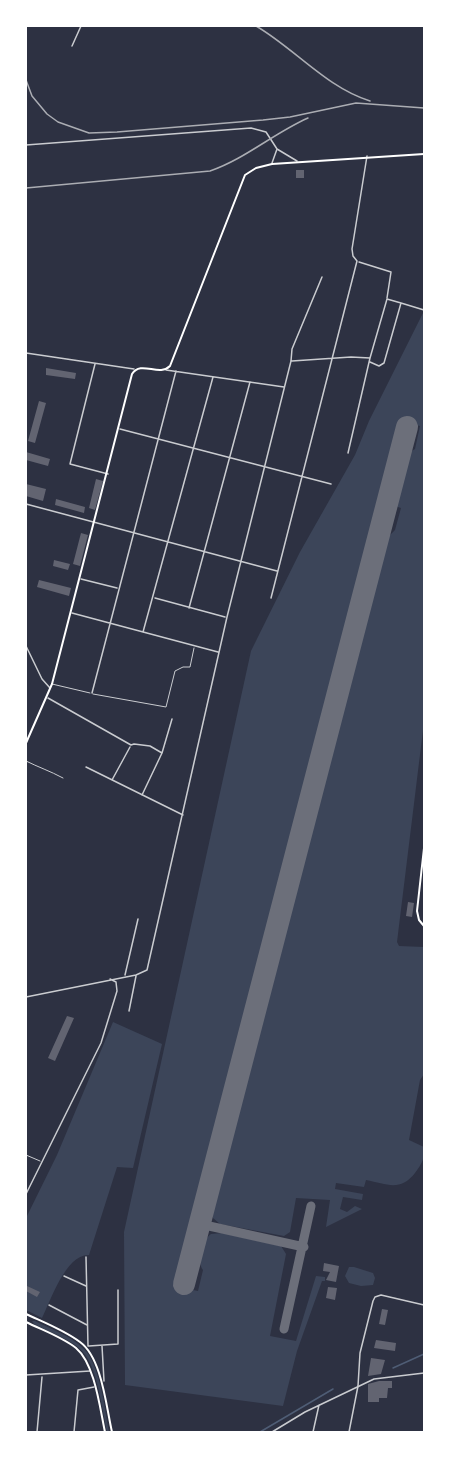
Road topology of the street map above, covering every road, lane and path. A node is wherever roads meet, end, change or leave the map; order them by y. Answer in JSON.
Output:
{"nodes":[{"id":1,"x":81,"y":26,"type":"edge"},
{"id":2,"x":72,"y":46,"type":"dead end"},
{"id":3,"x":26,"y":145,"type":"edge"},
{"id":4,"x":277,"y":149,"type":"junction"},
{"id":5,"x":424,"y":154,"type":"edge"},
{"id":6,"x":367,"y":156,"type":"junction"},
{"id":7,"x":297,"y":161,"type":"junction"},
{"id":8,"x":272,"y":164,"type":"junction"},
{"id":9,"x":357,"y":261,"type":"junction"},
{"id":10,"x":322,"y":277,"type":"dead end"},
{"id":11,"x":387,"y":299,"type":"junction"},
{"id":12,"x":401,"y":303,"type":"junction"},
{"id":13,"x":424,"y":310,"type":"edge"},
{"id":14,"x":26,"y":353,"type":"edge"},
{"id":15,"x":370,"y":358,"type":"junction"},
{"id":16,"x":332,"y":359,"type":"junction"},
{"id":17,"x":291,"y":361,"type":"junction"},
{"id":18,"x":369,"y":362,"type":"junction"},
{"id":19,"x":95,"y":364,"type":"junction"},
{"id":20,"x":135,"y":369,"type":"junction"},
{"id":21,"x":166,"y":370,"type":"junction"},
{"id":22,"x":176,"y":371,"type":"junction"},
{"id":23,"x":213,"y":377,"type":"junction"},
{"id":24,"x":250,"y":382,"type":"junction"},
{"id":25,"x":285,"y":387,"type":"junction"},
{"id":26,"x":119,"y":428,"type":"junction"},
{"id":27,"x":158,"y":439,"type":"junction"},
{"id":28,"x":194,"y":448,"type":"junction"},
{"id":29,"x":348,"y":453,"type":"dead end"},
{"id":30,"x":229,"y":458,"type":"junction"},
{"id":31,"x":265,"y":467,"type":"junction"},
{"id":32,"x":108,"y":474,"type":"junction"},
{"id":33,"x":302,"y":477,"type":"junction"},
{"id":34,"x":331,"y":484,"type":"dead end"},
{"id":35,"x":26,"y":504,"type":"edge"},
{"id":36,"x":95,"y":523,"type":"junction"},
{"id":37,"x":133,"y":533,"type":"junction"},
{"id":38,"x":169,"y":543,"type":"junction"},
{"id":39,"x":204,"y":552,"type":"junction"},
{"id":40,"x":242,"y":562,"type":"junction"},
{"id":41,"x":278,"y":571,"type":"junction"},
{"id":42,"x":81,"y":579,"type":"junction"},
{"id":43,"x":119,"y":589,"type":"junction"},
{"id":44,"x":154,"y":598,"type":"junction"},
{"id":45,"x":271,"y":598,"type":"dead end"},
{"id":46,"x":189,"y":608,"type":"junction"},
{"id":47,"x":72,"y":614,"type":"junction"},
{"id":48,"x":227,"y":617,"type":"junction"},
{"id":49,"x":110,"y":624,"type":"junction"},
{"id":50,"x":143,"y":632,"type":"junction"},
{"id":51,"x":26,"y":646,"type":"edge"},
{"id":52,"x":195,"y":646,"type":"junction"},
{"id":53,"x":219,"y":652,"type":"junction"},
{"id":54,"x":52,"y":684,"type":"junction"},
{"id":55,"x":51,"y":689,"type":"junction"},
{"id":56,"x":92,"y":693,"type":"junction"},
{"id":57,"x":47,"y":698,"type":"junction"},
{"id":58,"x":172,"y":719,"type":"dead end"},
{"id":59,"x":26,"y":743,"type":"edge"},
{"id":60,"x":131,"y":745,"type":"junction"},
{"id":61,"x":162,"y":753,"type":"junction"},
{"id":62,"x":26,"y":761,"type":"edge"},
{"id":63,"x":86,"y":767,"type":"dead end"},
{"id":64,"x":63,"y":778,"type":"dead end"},
{"id":65,"x":112,"y":780,"type":"junction"},
{"id":66,"x":142,"y":795,"type":"junction"},
{"id":67,"x":183,"y":816,"type":"junction"},
{"id":68,"x":424,"y":848,"type":"edge"},
{"id":69,"x":138,"y":919,"type":"dead end"},
{"id":70,"x":424,"y":926,"type":"edge"},
{"id":71,"x":136,"y":975,"type":"junction"},
{"id":72,"x":125,"y":976,"type":"junction"},
{"id":73,"x":109,"y":979,"type":"junction"},
{"id":74,"x":26,"y":997,"type":"edge"},
{"id":75,"x":129,"y":1011,"type":"dead end"},
{"id":76,"x":26,"y":1155,"type":"edge"},
{"id":77,"x":42,"y":1162,"type":"junction"},
{"id":78,"x":26,"y":1194,"type":"edge"},
{"id":79,"x":86,"y":1257,"type":"dead end"},
{"id":80,"x":64,"y":1276,"type":"dead end"},
{"id":81,"x":87,"y":1287,"type":"junction"},
{"id":82,"x":118,"y":1290,"type":"dead end"},
{"id":83,"x":49,"y":1305,"type":"dead end"},
{"id":84,"x":424,"y":1305,"type":"edge"},
{"id":85,"x":26,"y":1314,"type":"edge"},
{"id":86,"x":32,"y":1317,"type":"junction"},
{"id":87,"x":27,"y":1323,"type":"edge"},
{"id":88,"x":88,"y":1325,"type":"junction"},
{"id":89,"x":102,"y":1345,"type":"junction"},
{"id":90,"x":88,"y":1348,"type":"junction"},
{"id":91,"x":90,"y":1371,"type":"junction"},
{"id":92,"x":424,"y":1373,"type":"edge"},
{"id":93,"x":26,"y":1375,"type":"edge"},
{"id":94,"x":42,"y":1375,"type":"junction"},
{"id":95,"x":104,"y":1381,"type":"dead end"},
{"id":96,"x":358,"y":1386,"type":"junction"},
{"id":97,"x":94,"y":1387,"type":"junction"},
{"id":98,"x":320,"y":1404,"type":"junction"},
{"id":99,"x":38,"y":1432,"type":"edge"},
{"id":100,"x":74,"y":1432,"type":"edge"},
{"id":101,"x":105,"y":1432,"type":"edge"},
{"id":102,"x":112,"y":1432,"type":"edge"},
{"id":103,"x":272,"y":1432,"type":"edge"},
{"id":104,"x":313,"y":1432,"type":"edge"},
{"id":105,"x":349,"y":1432,"type":"edge"}],
"edges":[{"from":1,"to":2,"type":"street"},
{"from":3,"to":4,"type":"street"},
{"from":4,"to":7,"type":"street"},
{"from":4,"to":8,"type":"street"},
{"from":5,"to":6,"type":"main road"},
{"from":6,"to":7,"type":"main road"},
{"from":6,"to":9,"type":"street"},
{"from":7,"to":8,"type":"main road"},
{"from":8,"to":21,"type":"main road"},
{"from":9,"to":11,"type":"street"},
{"from":9,"to":16,"type":"street"},
{"from":10,"to":17,"type":"street"},
{"from":11,"to":12,"type":"street"},
{"from":11,"to":15,"type":"street"},
{"from":12,"to":13,"type":"street"},
{"from":12,"to":18,"type":"street"},
{"from":14,"to":19,"type":"street"},
{"from":15,"to":16,"type":"street"},
{"from":15,"to":18,"type":"street"},
{"from":16,"to":17,"type":"street"},
{"from":16,"to":33,"type":"street"},
{"from":17,"to":25,"type":"street"},
{"from":18,"to":29,"type":"street"},
{"from":19,"to":20,"type":"street"},
{"from":19,"to":32,"type":"street"},
{"from":20,"to":21,"type":"main road"},
{"from":20,"to":26,"type":"main road"},
{"from":21,"to":22,"type":"street"},
{"from":22,"to":23,"type":"street"},
{"from":22,"to":27,"type":"street"},
{"from":23,"to":24,"type":"street"},
{"from":23,"to":28,"type":"street"},
{"from":24,"to":25,"type":"street"},
{"from":24,"to":30,"type":"street"},
{"from":25,"to":31,"type":"street"},
{"from":26,"to":27,"type":"street"},
{"from":26,"to":32,"type":"main road"},
{"from":27,"to":28,"type":"street"},
{"from":27,"to":37,"type":"street"},
{"from":28,"to":30,"type":"street"},
{"from":28,"to":38,"type":"street"},
{"from":30,"to":31,"type":"street"},
{"from":30,"to":39,"type":"street"},
{"from":31,"to":33,"type":"street"},
{"from":31,"to":40,"type":"street"},
{"from":32,"to":36,"type":"main road"},
{"from":33,"to":34,"type":"street"},
{"from":33,"to":41,"type":"street"},
{"from":35,"to":36,"type":"street"},
{"from":36,"to":37,"type":"street"},
{"from":36,"to":42,"type":"main road"},
{"from":37,"to":38,"type":"street"},
{"from":37,"to":43,"type":"street"},
{"from":38,"to":39,"type":"street"},
{"from":38,"to":44,"type":"street"},
{"from":39,"to":40,"type":"street"},
{"from":39,"to":46,"type":"street"},
{"from":40,"to":41,"type":"street"},
{"from":40,"to":48,"type":"street"},
{"from":41,"to":45,"type":"street"},
{"from":42,"to":43,"type":"street"},
{"from":42,"to":47,"type":"main road"},
{"from":43,"to":49,"type":"street"},
{"from":44,"to":46,"type":"street"},
{"from":44,"to":50,"type":"street"},
{"from":46,"to":48,"type":"street"},
{"from":47,"to":49,"type":"street"},
{"from":47,"to":54,"type":"main road"},
{"from":48,"to":53,"type":"street"},
{"from":49,"to":50,"type":"street"},
{"from":49,"to":56,"type":"street"},
{"from":50,"to":52,"type":"street"},
{"from":51,"to":55,"type":"street"},
{"from":52,"to":53,"type":"street"},
{"from":52,"to":56,"type":"lane"},
{"from":53,"to":67,"type":"street"},
{"from":54,"to":55,"type":"main road"},
{"from":54,"to":56,"type":"lane"},
{"from":55,"to":57,"type":"main road"},
{"from":57,"to":59,"type":"main road"},
{"from":57,"to":60,"type":"street"},
{"from":58,"to":61,"type":"street"},
{"from":60,"to":61,"type":"street"},
{"from":60,"to":65,"type":"street"},
{"from":61,"to":66,"type":"street"},
{"from":62,"to":64,"type":"lane"},
{"from":63,"to":65,"type":"street"},
{"from":65,"to":66,"type":"street"},
{"from":66,"to":67,"type":"street"},
{"from":67,"to":71,"type":"street"},
{"from":68,"to":70,"type":"main road"},
{"from":69,"to":72,"type":"street"},
{"from":71,"to":72,"type":"street"},
{"from":71,"to":75,"type":"street"},
{"from":72,"to":73,"type":"street"},
{"from":73,"to":74,"type":"street"},
{"from":73,"to":77,"type":"street"},
{"from":76,"to":77,"type":"lane"},
{"from":77,"to":78,"type":"street"},
{"from":79,"to":81,"type":"street"},
{"from":80,"to":81,"type":"street"},
{"from":81,"to":88,"type":"street"},
{"from":82,"to":89,"type":"street"},
{"from":83,"to":88,"type":"street"},
{"from":84,"to":96,"type":"street"},
{"from":85,"to":86,"type":"main road"},
{"from":86,"to":87,"type":"main road"},
{"from":86,"to":90,"type":"main road"},
{"from":87,"to":91,"type":"main road"},
{"from":88,"to":90,"type":"street"},
{"from":89,"to":90,"type":"street"},
{"from":89,"to":95,"type":"street"},
{"from":90,"to":102,"type":"main road"},
{"from":91,"to":94,"type":"street"},
{"from":91,"to":97,"type":"main road"},
{"from":92,"to":96,"type":"street"},
{"from":93,"to":94,"type":"street"},
{"from":94,"to":99,"type":"street"},
{"from":96,"to":98,"type":"street"},
{"from":96,"to":105,"type":"street"},
{"from":97,"to":100,"type":"street"},
{"from":97,"to":101,"type":"main road"},
{"from":98,"to":103,"type":"street"},
{"from":98,"to":104,"type":"street"}]}
